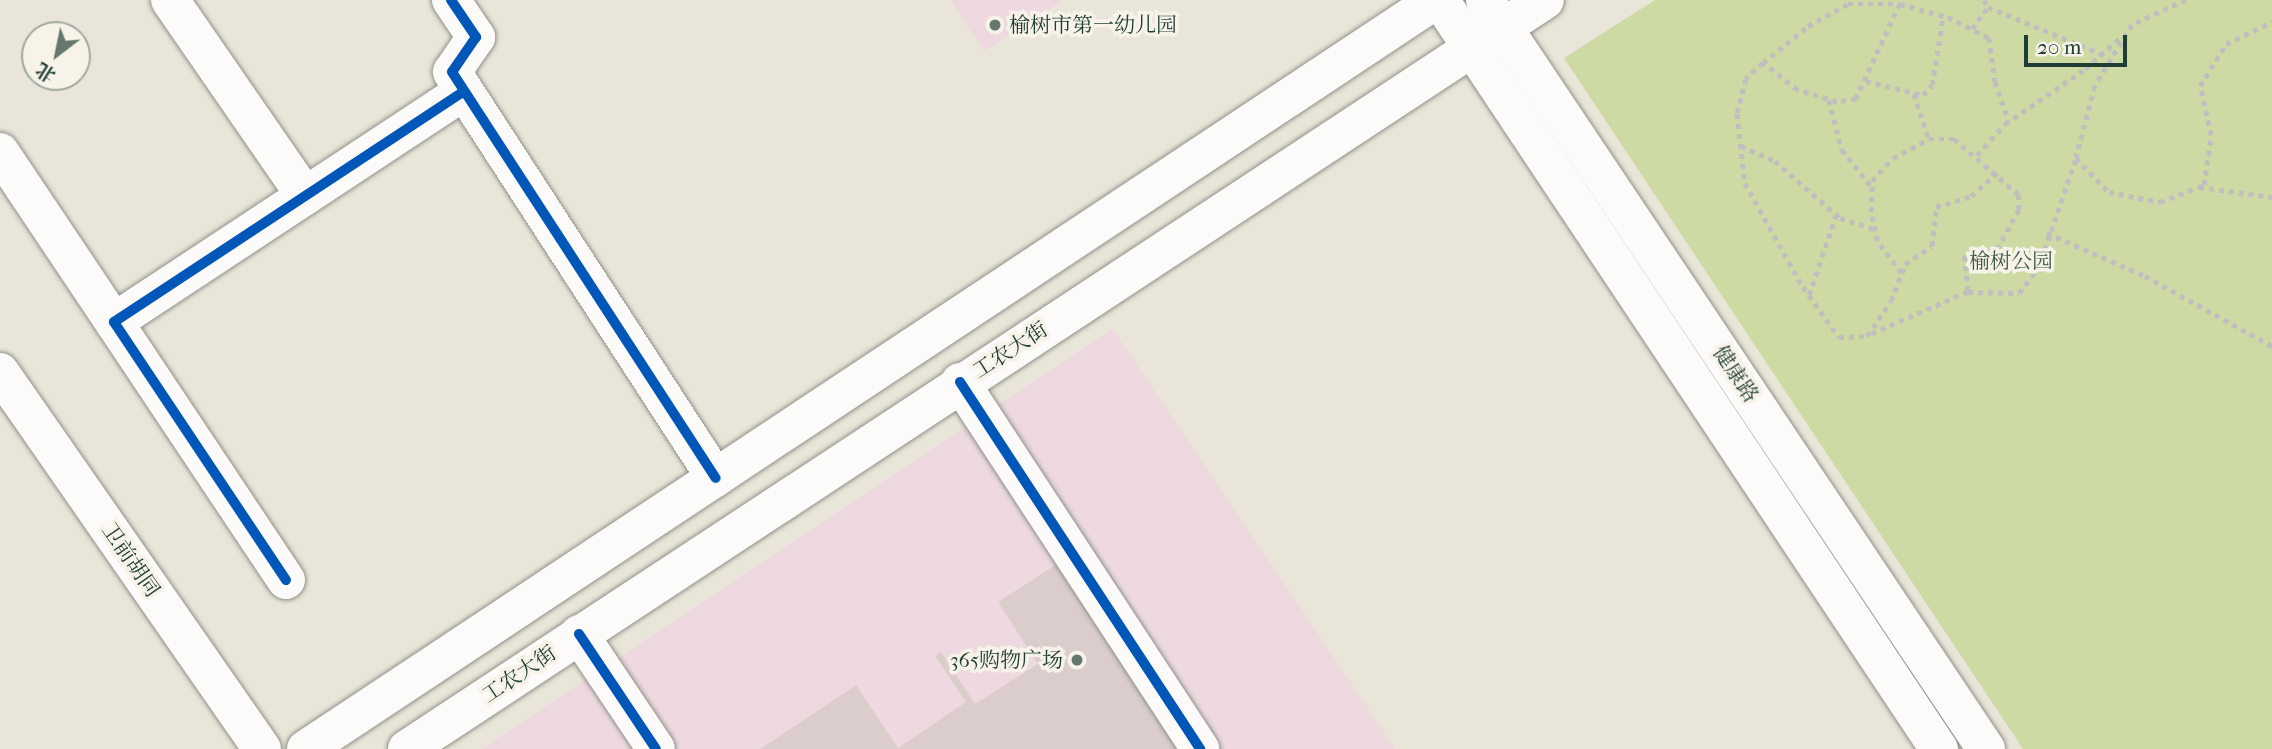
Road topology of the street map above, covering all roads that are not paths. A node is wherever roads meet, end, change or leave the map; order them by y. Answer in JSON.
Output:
{"nodes":[{"id":1,"x":170,"y":0,"type":"edge"},
{"id":2,"x":452,"y":0,"type":"edge"},
{"id":3,"x":1438,"y":0,"type":"edge"},
{"id":4,"x":1545,"y":0,"type":"edge"},
{"id":5,"x":1494,"y":15,"type":"edge"},
{"id":6,"x":1472,"y":51,"type":"junction"},
{"id":7,"x":464,"y":91,"type":"junction"},
{"id":8,"x":0,"y":152,"type":"edge"},
{"id":9,"x":305,"y":196,"type":"junction"},
{"id":10,"x":114,"y":322,"type":"junction"},
{"id":11,"x":0,"y":372,"type":"edge"},
{"id":12,"x":960,"y":382,"type":"junction"},
{"id":13,"x":716,"y":478,"type":"junction"},
{"id":14,"x":286,"y":580,"type":"dead end"},
{"id":15,"x":579,"y":634,"type":"junction"},
{"id":16,"x":261,"y":749,"type":"edge"},
{"id":17,"x":306,"y":749,"type":"edge"},
{"id":18,"x":407,"y":749,"type":"edge"},
{"id":19,"x":656,"y":749,"type":"edge"},
{"id":20,"x":1200,"y":749,"type":"edge"},
{"id":21,"x":1939,"y":749,"type":"edge"},
{"id":22,"x":1986,"y":749,"type":"edge"}],
"edges":[{"from":1,"to":9,"type":"main road"},
{"from":2,"to":7,"type":"main road"},
{"from":3,"to":6,"type":"main road","name":"健康路"},
{"from":3,"to":13,"type":"main road"},
{"from":4,"to":5,"type":"main road","name":"工农大街"},
{"from":5,"to":6,"type":"main road","name":"工农大街"},
{"from":5,"to":22,"type":"main road","name":"健康路"},
{"from":6,"to":12,"type":"main road","name":"工农大街"},
{"from":6,"to":21,"type":"main road","name":"健康路"},
{"from":7,"to":9,"type":"main road"},
{"from":7,"to":13,"type":"main road"},
{"from":8,"to":10,"type":"main road"},
{"from":9,"to":10,"type":"main road"},
{"from":10,"to":14,"type":"main road"},
{"from":11,"to":16,"type":"main road","name":"卫前胡同"},
{"from":12,"to":15,"type":"main road","name":"工农大街"},
{"from":12,"to":20,"type":"main road"},
{"from":13,"to":17,"type":"main road"},
{"from":15,"to":18,"type":"main road","name":"工农大街"},
{"from":15,"to":19,"type":"main road"}]}
